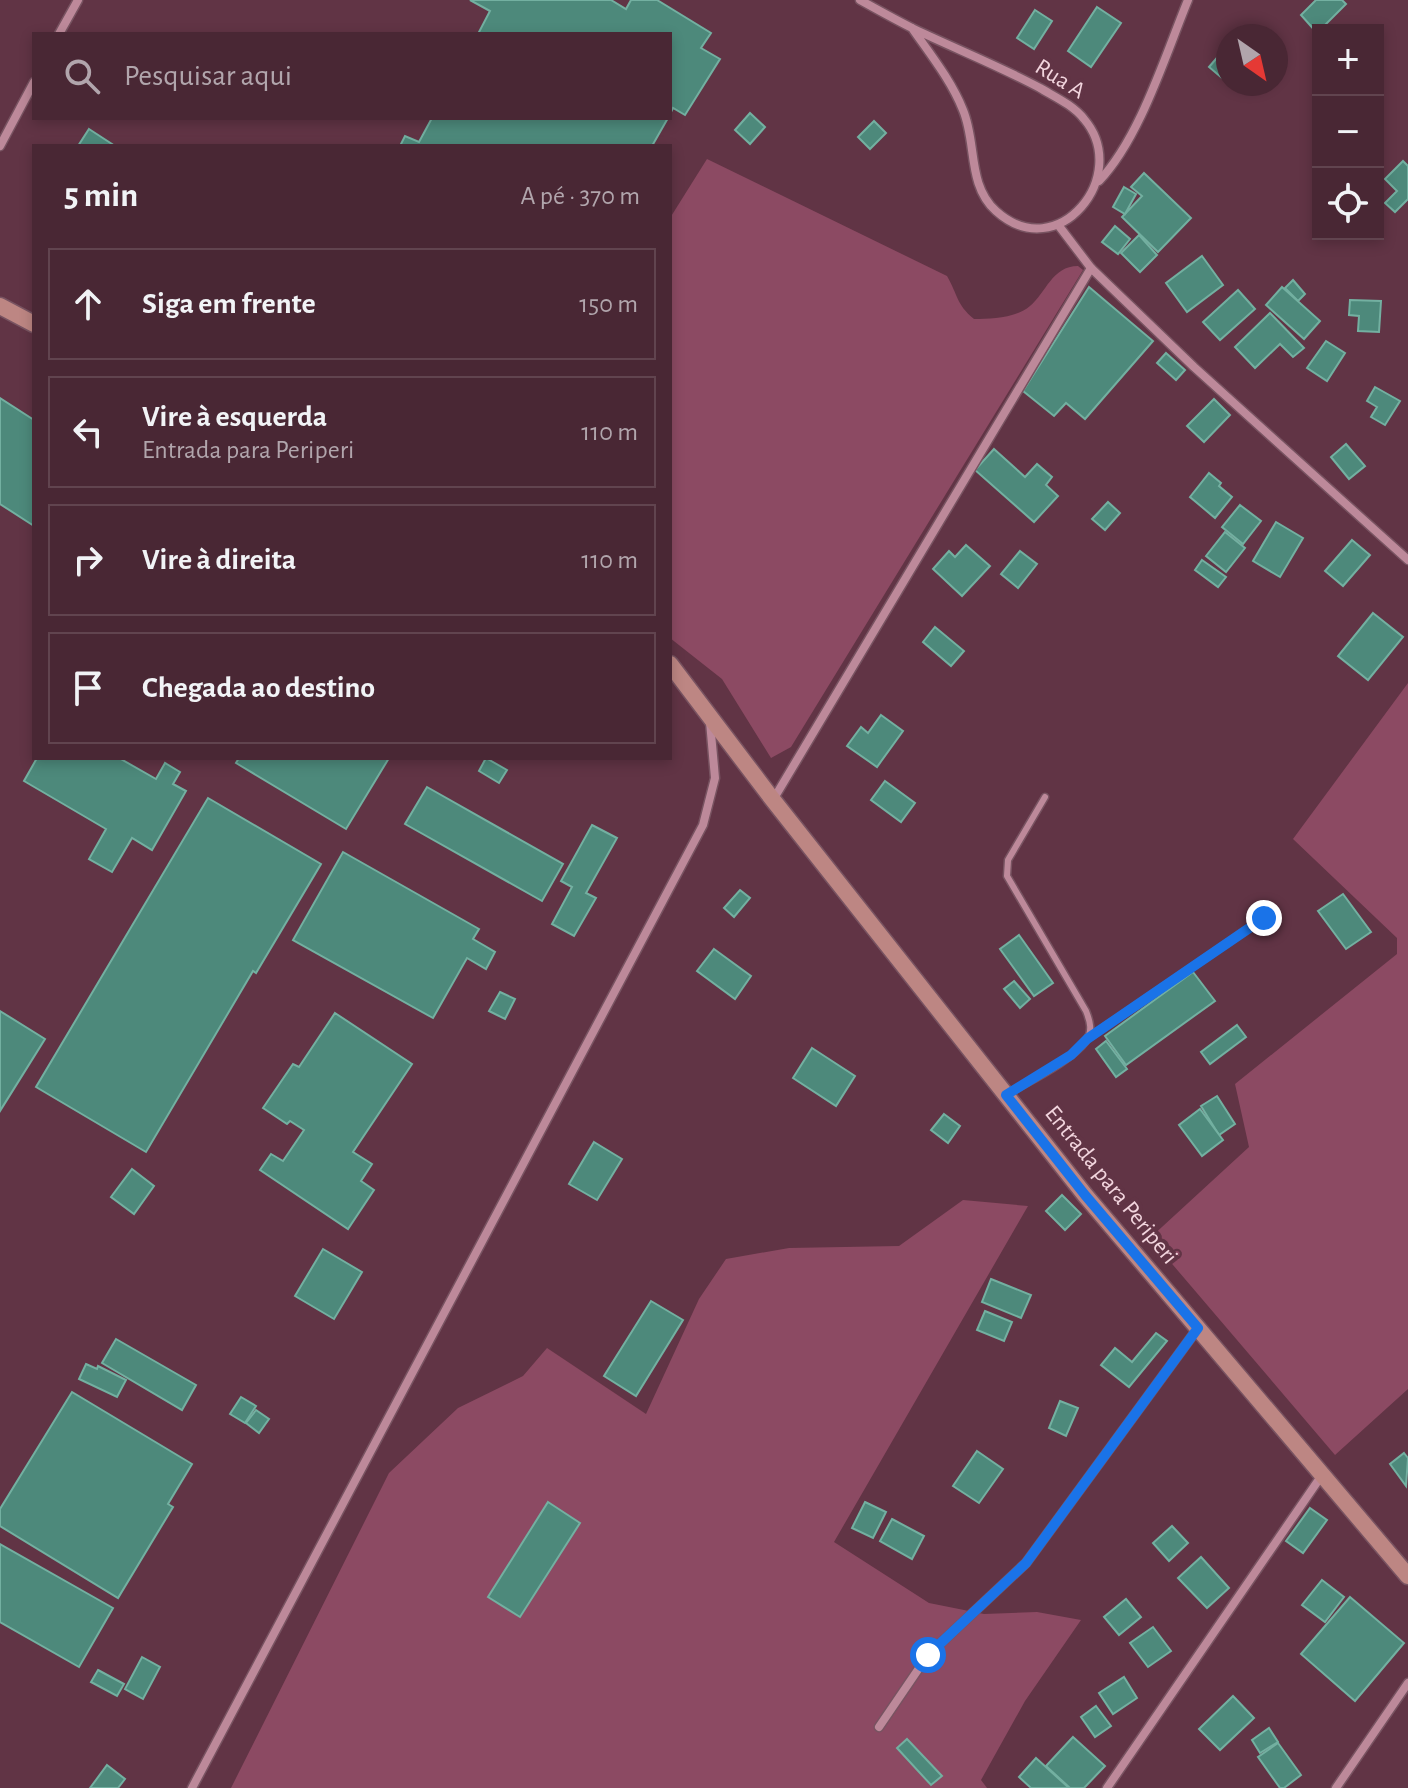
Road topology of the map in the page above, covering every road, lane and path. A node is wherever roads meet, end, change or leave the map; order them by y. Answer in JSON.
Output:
{"nodes":[{"id":1,"x":78,"y":0,"type":"edge"},
{"id":2,"x":860,"y":0,"type":"edge"},
{"id":3,"x":1188,"y":0,"type":"edge"},
{"id":4,"x":912,"y":28,"type":"junction"},
{"id":5,"x":60,"y":32,"type":"edge"},
{"id":6,"x":32,"y":85,"type":"edge"},
{"id":7,"x":1,"y":139,"type":"edge"},
{"id":8,"x":1095,"y":185,"type":"junction"},
{"id":9,"x":1059,"y":226,"type":"junction"},
{"id":10,"x":1091,"y":268,"type":"junction"},
{"id":11,"x":0,"y":306,"type":"edge"},
{"id":12,"x":32,"y":323,"type":"edge"},
{"id":13,"x":1408,"y":560,"type":"edge"},
{"id":14,"x":672,"y":667,"type":"edge"},
{"id":15,"x":709,"y":713,"type":"junction"},
{"id":16,"x":1045,"y":797,"type":"dead end"},
{"id":17,"x":773,"y":800,"type":"junction"},
{"id":18,"x":1264,"y":918,"type":"dead end"},
{"id":19,"x":1087,"y":1039,"type":"junction"},
{"id":20,"x":1006,"y":1095,"type":"junction"},
{"id":21,"x":1198,"y":1328,"type":"junction"},
{"id":22,"x":1323,"y":1474,"type":"junction"},
{"id":23,"x":1408,"y":1576,"type":"edge"},
{"id":24,"x":1408,"y":1683,"type":"edge"},
{"id":25,"x":879,"y":1727,"type":"dead end"},
{"id":26,"x":192,"y":1788,"type":"edge"},
{"id":27,"x":1107,"y":1788,"type":"edge"},
{"id":28,"x":1336,"y":1788,"type":"edge"}],
"edges":[{"from":1,"to":5,"type":"street"},
{"from":2,"to":4,"type":"street","name":"Rua A"},
{"from":3,"to":8,"type":"street"},
{"from":4,"to":8,"type":"street","name":"Rua A"},
{"from":4,"to":9,"type":"street","name":"Rua A"},
{"from":6,"to":7,"type":"street"},
{"from":8,"to":9,"type":"street"},
{"from":9,"to":10,"type":"street"},
{"from":10,"to":13,"type":"street"},
{"from":10,"to":17,"type":"street"},
{"from":11,"to":12,"type":"main road"},
{"from":14,"to":15,"type":"main road","name":"Entrada para Periperi"},
{"from":15,"to":17,"type":"main road","name":"Entrada para Periperi"},
{"from":15,"to":26,"type":"street"},
{"from":16,"to":19,"type":"lane"},
{"from":17,"to":20,"type":"main road","name":"Entrada para Periperi"},
{"from":18,"to":19,"type":"lane"},
{"from":19,"to":20,"type":"lane"},
{"from":20,"to":21,"type":"main road","name":"Entrada para Periperi"},
{"from":21,"to":22,"type":"main road","name":"Entrada para Periperi"},
{"from":21,"to":25,"type":"street"},
{"from":22,"to":23,"type":"main road","name":"Entrada para Periperi"},
{"from":22,"to":27,"type":"street"},
{"from":24,"to":28,"type":"street"}]}
